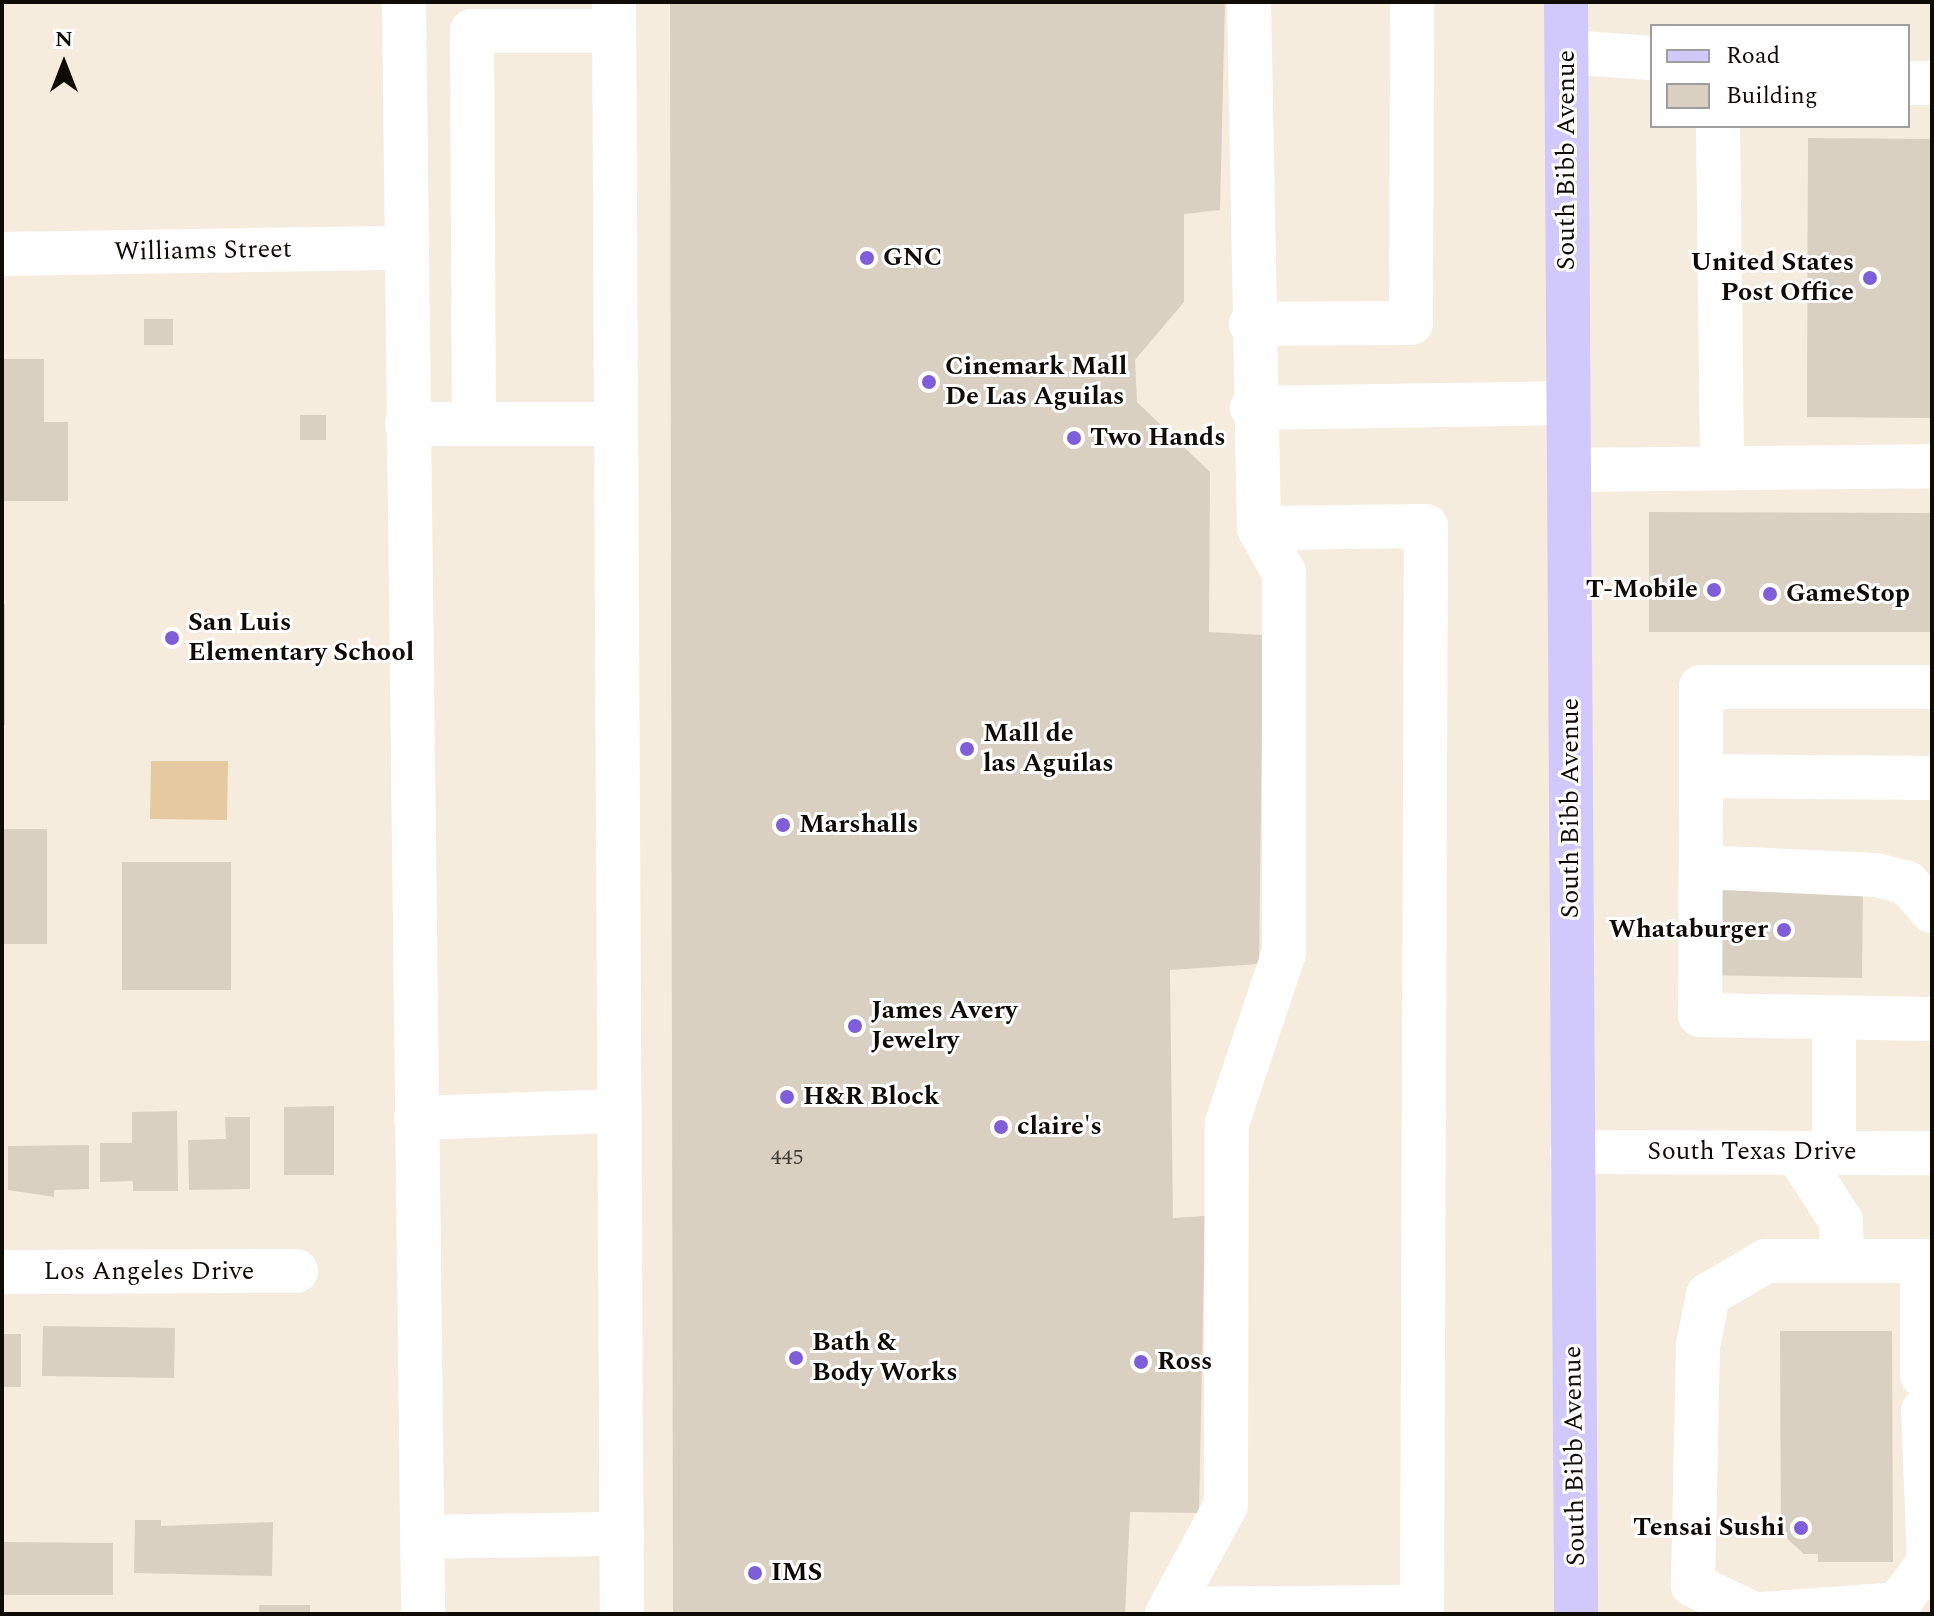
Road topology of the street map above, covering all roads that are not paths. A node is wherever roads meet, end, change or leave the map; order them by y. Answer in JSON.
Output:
{"nodes":[{"id":1,"x":404,"y":2,"type":"edge"},
{"id":2,"x":1249,"y":2,"type":"edge"},
{"id":3,"x":1412,"y":2,"type":"edge"},
{"id":4,"x":1566,"y":2,"type":"edge"},
{"id":5,"x":614,"y":16,"type":"edge"},
{"id":6,"x":1567,"y":52,"type":"junction"},
{"id":7,"x":1650,"y":58,"type":"edge"},
{"id":8,"x":1910,"y":83,"type":"edge"},
{"id":9,"x":1932,"y":83,"type":"edge"},
{"id":10,"x":1718,"y":128,"type":"edge"},
{"id":11,"x":405,"y":248,"type":"junction"},
{"id":12,"x":2,"y":254,"type":"edge"},
{"id":13,"x":1251,"y":324,"type":"junction"},
{"id":14,"x":1568,"y":403,"type":"junction"},
{"id":15,"x":1252,"y":408,"type":"junction"},
{"id":16,"x":407,"y":424,"type":"junction"},
{"id":17,"x":474,"y":424,"type":"junction"},
{"id":18,"x":616,"y":424,"type":"junction"},
{"id":19,"x":1722,"y":466,"type":"junction"},
{"id":20,"x":1932,"y":466,"type":"edge"},
{"id":21,"x":1569,"y":470,"type":"junction"},
{"id":22,"x":1259,"y":528,"type":"junction"},
{"id":23,"x":1932,"y":687,"type":"edge"},
{"id":24,"x":1701,"y":776,"type":"junction"},
{"id":25,"x":1932,"y":778,"type":"edge"},
{"id":26,"x":1701,"y":867,"type":"junction"},
{"id":27,"x":1932,"y":911,"type":"edge"},
{"id":28,"x":1834,"y":1019,"type":"junction"},
{"id":29,"x":1932,"y":1019,"type":"edge"},
{"id":30,"x":620,"y":1111,"type":"junction"},
{"id":31,"x":416,"y":1118,"type":"junction"},
{"id":32,"x":1572,"y":1152,"type":"junction"},
{"id":33,"x":1816,"y":1153,"type":"junction"},
{"id":34,"x":1932,"y":1153,"type":"edge"},
{"id":35,"x":1842,"y":1256,"type":"junction"},
{"id":36,"x":1927,"y":1261,"type":"edge"},
{"id":37,"x":296,"y":1271,"type":"dead end"},
{"id":38,"x":2,"y":1272,"type":"edge"},
{"id":39,"x":1927,"y":1308,"type":"edge"},
{"id":40,"x":1929,"y":1492,"type":"edge"},
{"id":41,"x":622,"y":1534,"type":"junction"},
{"id":42,"x":422,"y":1537,"type":"junction"},
{"id":43,"x":1930,"y":1558,"type":"edge"},
{"id":44,"x":1169,"y":1612,"type":"edge"},
{"id":45,"x":423,"y":1614,"type":"edge"},
{"id":46,"x":622,"y":1614,"type":"edge"},
{"id":47,"x":1576,"y":1614,"type":"edge"},
{"id":48,"x":1754,"y":1614,"type":"edge"},
{"id":49,"x":1763,"y":1614,"type":"edge"}],
"edges":[{"from":1,"to":11,"type":"street"},
{"from":2,"to":13,"type":"street"},
{"from":3,"to":13,"type":"street"},
{"from":4,"to":6,"type":"main road","name":"South Bibb Avenue"},
{"from":5,"to":17,"type":"street"},
{"from":5,"to":18,"type":"street"},
{"from":6,"to":7,"type":"street"},
{"from":6,"to":14,"type":"main road","name":"South Bibb Avenue"},
{"from":8,"to":9,"type":"street"},
{"from":10,"to":19,"type":"street"},
{"from":11,"to":12,"type":"street","name":"Williams Street"},
{"from":11,"to":16,"type":"street"},
{"from":13,"to":15,"type":"street"},
{"from":14,"to":15,"type":"street"},
{"from":14,"to":21,"type":"main road","name":"South Bibb Avenue"},
{"from":15,"to":22,"type":"street"},
{"from":16,"to":17,"type":"street"},
{"from":16,"to":31,"type":"street"},
{"from":17,"to":18,"type":"street"},
{"from":18,"to":30,"type":"street"},
{"from":19,"to":20,"type":"street"},
{"from":19,"to":21,"type":"street"},
{"from":21,"to":32,"type":"main road","name":"South Bibb Avenue"},
{"from":22,"to":44,"type":"street"},
{"from":22,"to":44,"type":"street"},
{"from":23,"to":24,"type":"street"},
{"from":24,"to":25,"type":"street"},
{"from":24,"to":26,"type":"street"},
{"from":26,"to":27,"type":"street"},
{"from":26,"to":28,"type":"street"},
{"from":28,"to":29,"type":"street"},
{"from":28,"to":33,"type":"street"},
{"from":30,"to":31,"type":"street"},
{"from":30,"to":41,"type":"street"},
{"from":31,"to":42,"type":"street"},
{"from":32,"to":33,"type":"street","name":"South Texas Drive"},
{"from":32,"to":47,"type":"main road","name":"South Bibb Avenue"},
{"from":33,"to":34,"type":"street","name":"South Texas Drive"},
{"from":33,"to":35,"type":"street"},
{"from":35,"to":36,"type":"street"},
{"from":35,"to":48,"type":"street"},
{"from":36,"to":39,"type":"street"},
{"from":37,"to":38,"type":"street","name":"Los Angeles Drive"},
{"from":39,"to":40,"type":"street"},
{"from":40,"to":43,"type":"street"},
{"from":41,"to":42,"type":"street"},
{"from":41,"to":46,"type":"street"},
{"from":42,"to":45,"type":"street"},
{"from":43,"to":49,"type":"street"}]}
